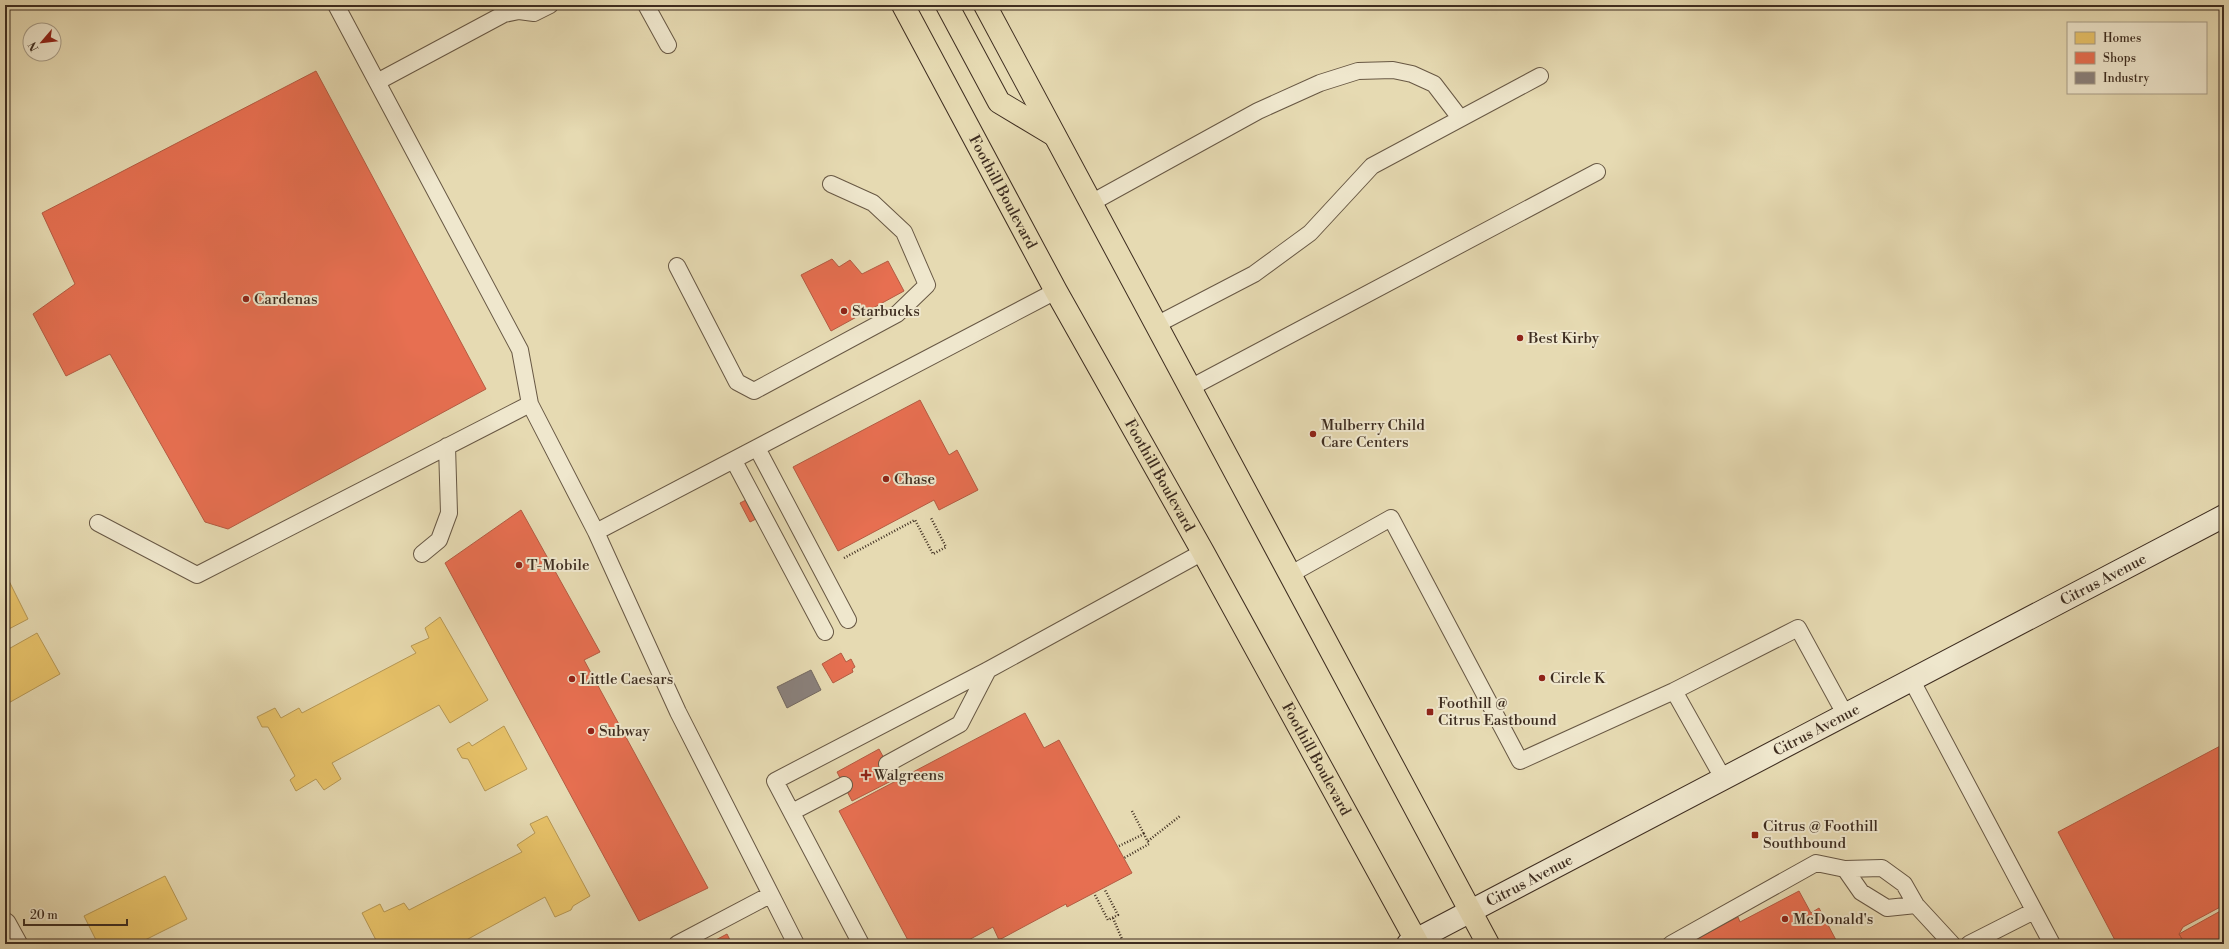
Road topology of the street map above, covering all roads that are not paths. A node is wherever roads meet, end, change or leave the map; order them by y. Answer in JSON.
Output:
{"nodes":[{"id":1,"x":336,"y":5,"type":"edge"},
{"id":2,"x":550,"y":5,"type":"edge"},
{"id":3,"x":646,"y":5,"type":"edge"},
{"id":4,"x":903,"y":5,"type":"edge"},
{"id":5,"x":947,"y":5,"type":"edge"},
{"id":6,"x":985,"y":5,"type":"edge"},
{"id":7,"x":668,"y":45,"type":"dead end"},
{"id":8,"x":1540,"y":76,"type":"dead end"},
{"id":9,"x":377,"y":82,"type":"junction"},
{"id":10,"x":1460,"y":118,"type":"junction"},
{"id":11,"x":1055,"y":136,"type":"junction"},
{"id":12,"x":1597,"y":172,"type":"dead end"},
{"id":13,"x":831,"y":184,"type":"dead end"},
{"id":14,"x":1091,"y":203,"type":"junction"},
{"id":15,"x":677,"y":266,"type":"dead end"},
{"id":16,"x":1056,"y":290,"type":"junction"},
{"id":17,"x":1156,"y":325,"type":"junction"},
{"id":18,"x":1190,"y":388,"type":"junction"},
{"id":19,"x":530,"y":404,"type":"junction"},
{"id":20,"x":447,"y":446,"type":"junction"},
{"id":21,"x":757,"y":448,"type":"junction"},
{"id":22,"x":734,"y":461,"type":"junction"},
{"id":23,"x":2224,"y":516,"type":"edge"},
{"id":24,"x":98,"y":523,"type":"dead end"},
{"id":25,"x":596,"y":532,"type":"junction"},
{"id":26,"x":1203,"y":552,"type":"junction"},
{"id":27,"x":422,"y":554,"type":"dead end"},
{"id":28,"x":1291,"y":574,"type":"junction"},
{"id":29,"x":848,"y":620,"type":"dead end"},
{"id":30,"x":825,"y":632,"type":"dead end"},
{"id":31,"x":988,"y":670,"type":"junction"},
{"id":32,"x":1911,"y":679,"type":"junction"},
{"id":33,"x":1674,"y":691,"type":"junction"},
{"id":34,"x":1845,"y":714,"type":"junction"},
{"id":35,"x":887,"y":764,"type":"dead end"},
{"id":36,"x":1723,"y":778,"type":"junction"},
{"id":37,"x":844,"y":785,"type":"dead end"},
{"id":38,"x":792,"y":812,"type":"junction"},
{"id":39,"x":1845,"y":869,"type":"junction"},
{"id":40,"x":770,"y":895,"type":"junction"},
{"id":41,"x":1916,"y":905,"type":"junction"},
{"id":42,"x":2034,"y":910,"type":"junction"},
{"id":43,"x":1471,"y":911,"type":"junction"},
{"id":44,"x":5,"y":924,"type":"edge"},
{"id":45,"x":1414,"y":943,"type":"edge"},
{"id":46,"x":16,"y":944,"type":"edge"},
{"id":47,"x":677,"y":944,"type":"edge"},
{"id":48,"x":796,"y":944,"type":"edge"},
{"id":49,"x":861,"y":944,"type":"edge"},
{"id":50,"x":1488,"y":944,"type":"edge"},
{"id":51,"x":1671,"y":944,"type":"edge"},
{"id":52,"x":1952,"y":944,"type":"edge"},
{"id":53,"x":1969,"y":944,"type":"edge"},
{"id":54,"x":2052,"y":944,"type":"edge"}],
"edges":[{"from":1,"to":9,"type":"lane"},
{"from":2,"to":9,"type":"lane"},
{"from":3,"to":7,"type":"lane"},
{"from":4,"to":16,"type":"main road","name":"Foothill Boulevard"},
{"from":5,"to":11,"type":"main road"},
{"from":6,"to":11,"type":"main road"},
{"from":8,"to":10,"type":"lane"},
{"from":9,"to":19,"type":"lane"},
{"from":10,"to":14,"type":"lane"},
{"from":10,"to":17,"type":"lane"},
{"from":11,"to":14,"type":"main road"},
{"from":12,"to":18,"type":"lane"},
{"from":13,"to":15,"type":"lane"},
{"from":14,"to":17,"type":"main road"},
{"from":16,"to":21,"type":"lane"},
{"from":16,"to":26,"type":"main road","name":"Foothill Boulevard"},
{"from":17,"to":18,"type":"main road"},
{"from":18,"to":28,"type":"main road"},
{"from":19,"to":20,"type":"lane"},
{"from":19,"to":25,"type":"lane"},
{"from":20,"to":24,"type":"lane"},
{"from":20,"to":27,"type":"lane"},
{"from":21,"to":22,"type":"lane"},
{"from":21,"to":29,"type":"lane"},
{"from":22,"to":25,"type":"lane"},
{"from":22,"to":30,"type":"lane"},
{"from":23,"to":32,"type":"main road","name":"Citrus Avenue"},
{"from":25,"to":40,"type":"lane"},
{"from":26,"to":31,"type":"lane"},
{"from":26,"to":45,"type":"main road","name":"Foothill Boulevard"},
{"from":28,"to":33,"type":"lane"},
{"from":28,"to":43,"type":"main road"},
{"from":31,"to":35,"type":"lane"},
{"from":31,"to":38,"type":"lane"},
{"from":32,"to":34,"type":"main road","name":"Citrus Avenue"},
{"from":32,"to":42,"type":"lane"},
{"from":33,"to":34,"type":"lane"},
{"from":33,"to":36,"type":"lane"},
{"from":34,"to":36,"type":"main road","name":"Citrus Avenue"},
{"from":36,"to":43,"type":"main road","name":"Citrus Avenue"},
{"from":37,"to":38,"type":"lane"},
{"from":38,"to":49,"type":"lane"},
{"from":39,"to":41,"type":"lane"},
{"from":39,"to":41,"type":"lane"},
{"from":39,"to":51,"type":"lane"},
{"from":40,"to":47,"type":"lane"},
{"from":40,"to":48,"type":"lane"},
{"from":41,"to":52,"type":"lane"},
{"from":42,"to":53,"type":"lane"},
{"from":42,"to":54,"type":"lane"},
{"from":43,"to":45,"type":"main road","name":"Citrus Avenue"},
{"from":43,"to":50,"type":"main road"},
{"from":44,"to":46,"type":"main road"}]}
